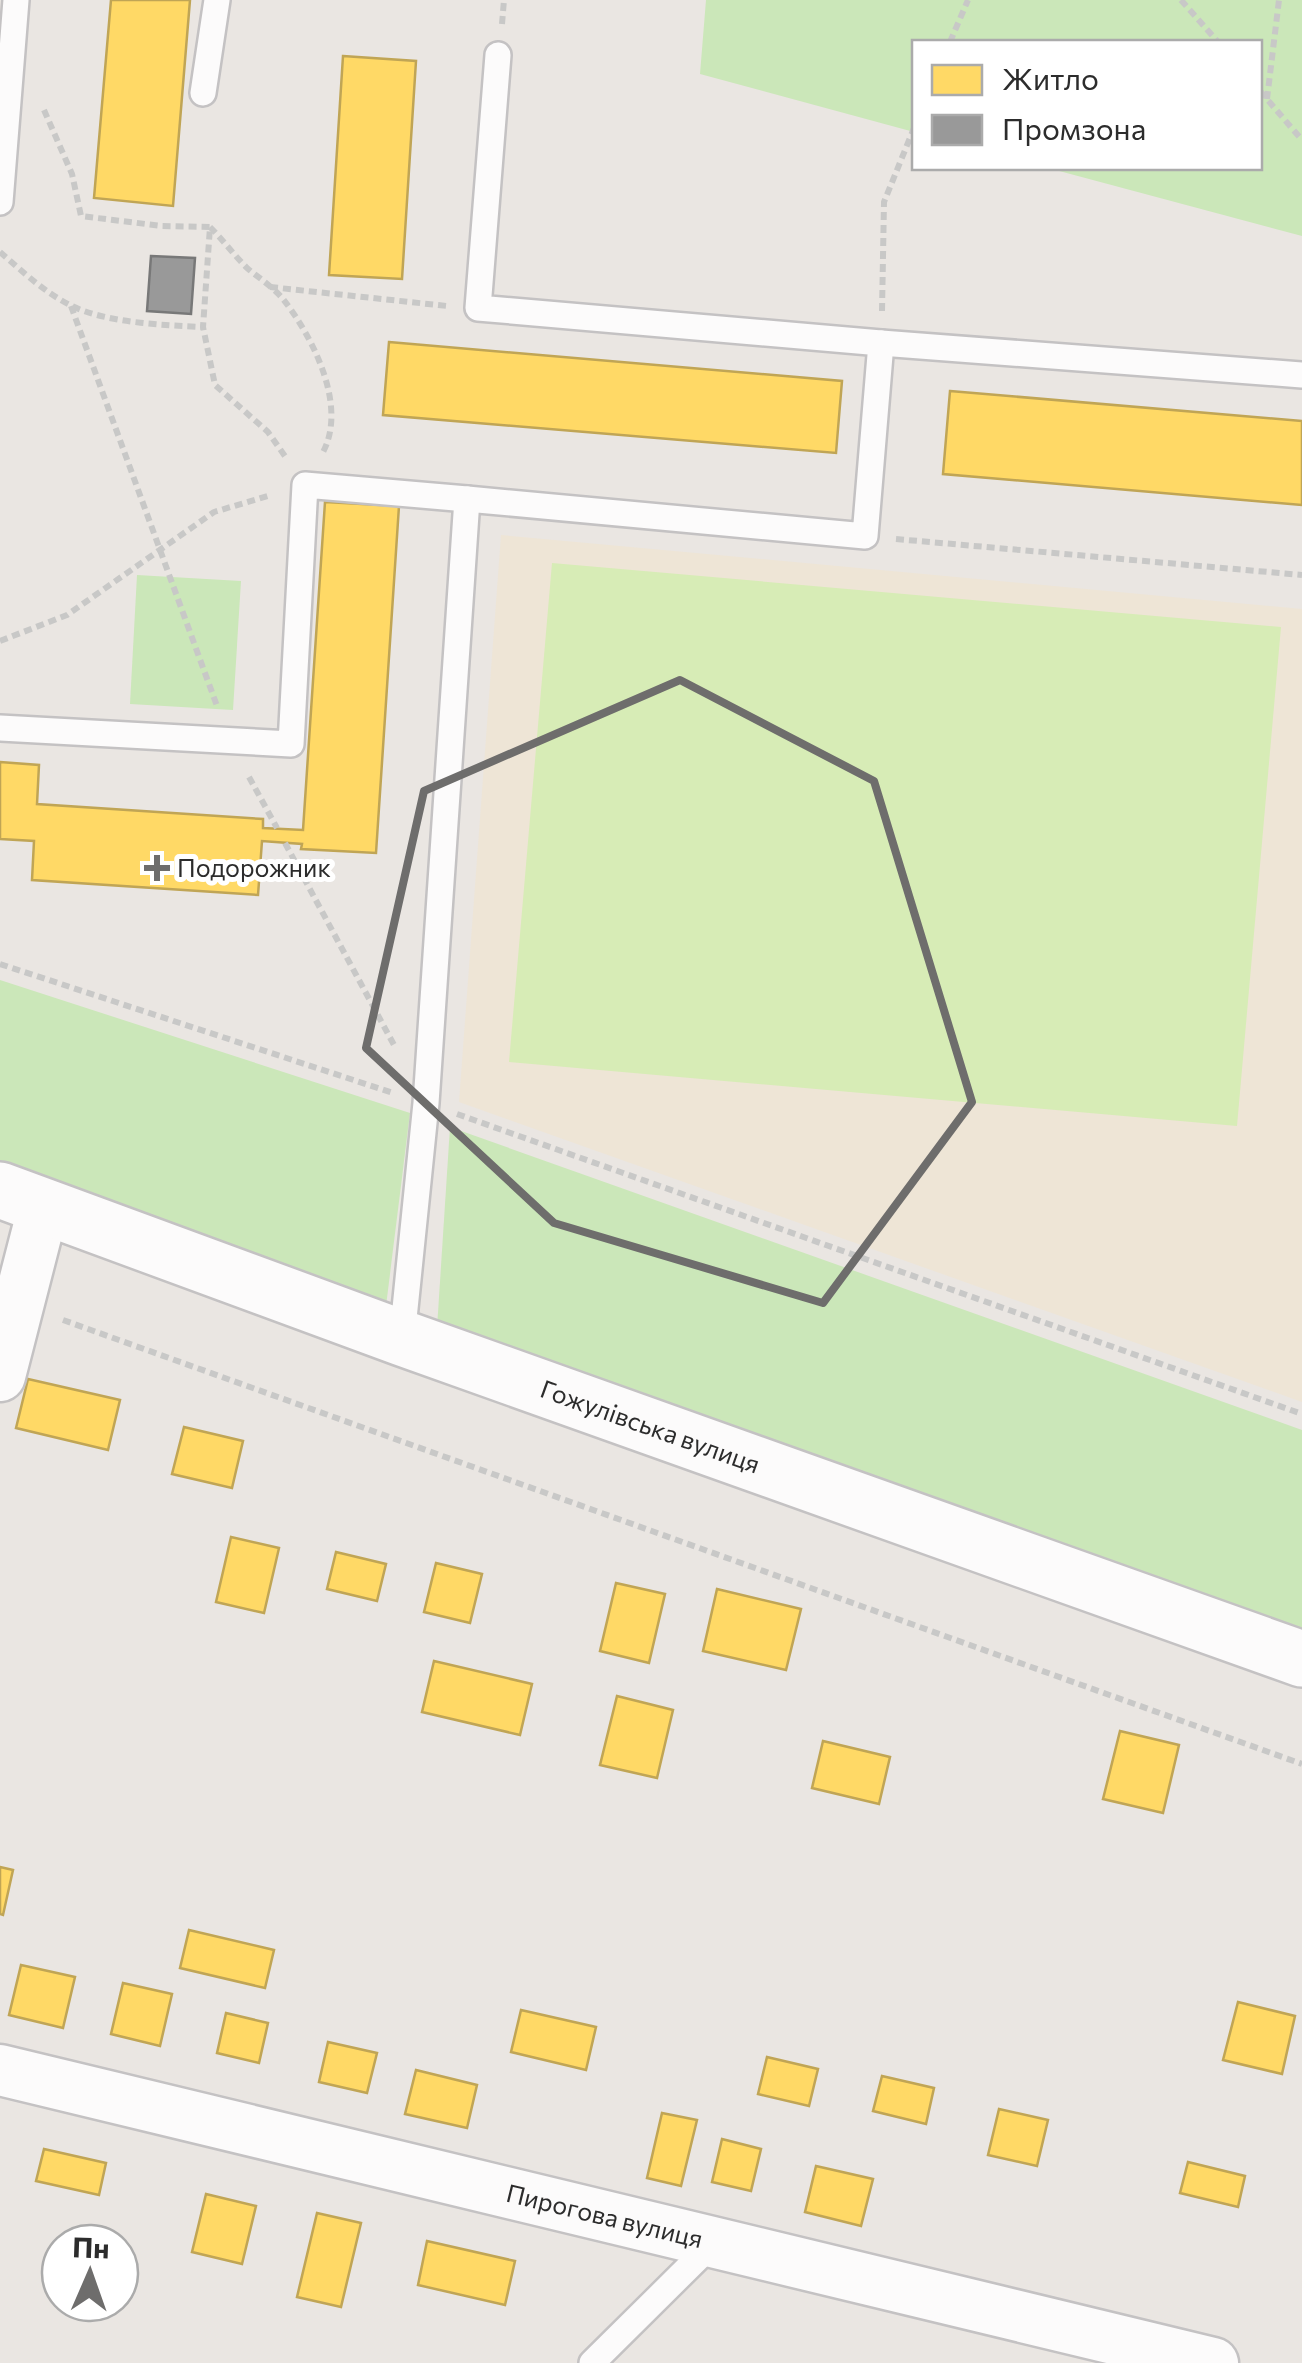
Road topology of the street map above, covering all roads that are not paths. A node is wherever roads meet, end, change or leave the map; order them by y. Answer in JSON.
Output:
{"nodes":[{"id":1,"x":16,"y":0,"type":"edge"},
{"id":2,"x":217,"y":0,"type":"edge"},
{"id":3,"x":498,"y":55,"type":"dead end"},
{"id":4,"x":203,"y":93,"type":"dead end"},
{"id":5,"x":0,"y":202,"type":"edge"},
{"id":6,"x":881,"y":343,"type":"junction"},
{"id":7,"x":1302,"y":375,"type":"edge"},
{"id":8,"x":467,"y":500,"type":"junction"},
{"id":9,"x":0,"y":728,"type":"edge"},
{"id":10,"x":22,"y":1197,"type":"edge"},
{"id":11,"x":402,"y":1338,"type":"junction"},
{"id":12,"x":0,"y":1376,"type":"edge"},
{"id":13,"x":1302,"y":1659,"type":"edge"},
{"id":14,"x":0,"y":2070,"type":"edge"},
{"id":15,"x":714,"y":2242,"type":"junction"},
{"id":16,"x":592,"y":2363,"type":"edge"},
{"id":17,"x":1212,"y":2363,"type":"edge"}],
"edges":[{"from":1,"to":5,"type":"lane"},
{"from":2,"to":4,"type":"lane"},
{"from":3,"to":6,"type":"lane"},
{"from":6,"to":7,"type":"lane"},
{"from":6,"to":8,"type":"lane"},
{"from":8,"to":9,"type":"lane"},
{"from":8,"to":11,"type":"lane"},
{"from":10,"to":11,"type":"street","name":"Гожулівська вулиця"},
{"from":10,"to":12,"type":"street"},
{"from":11,"to":13,"type":"street","name":"Гожулівська вулиця"},
{"from":14,"to":15,"type":"street","name":"Пирогова вулиця"},
{"from":15,"to":16,"type":"lane"},
{"from":15,"to":17,"type":"street","name":"Пирогова вулиця"}]}
